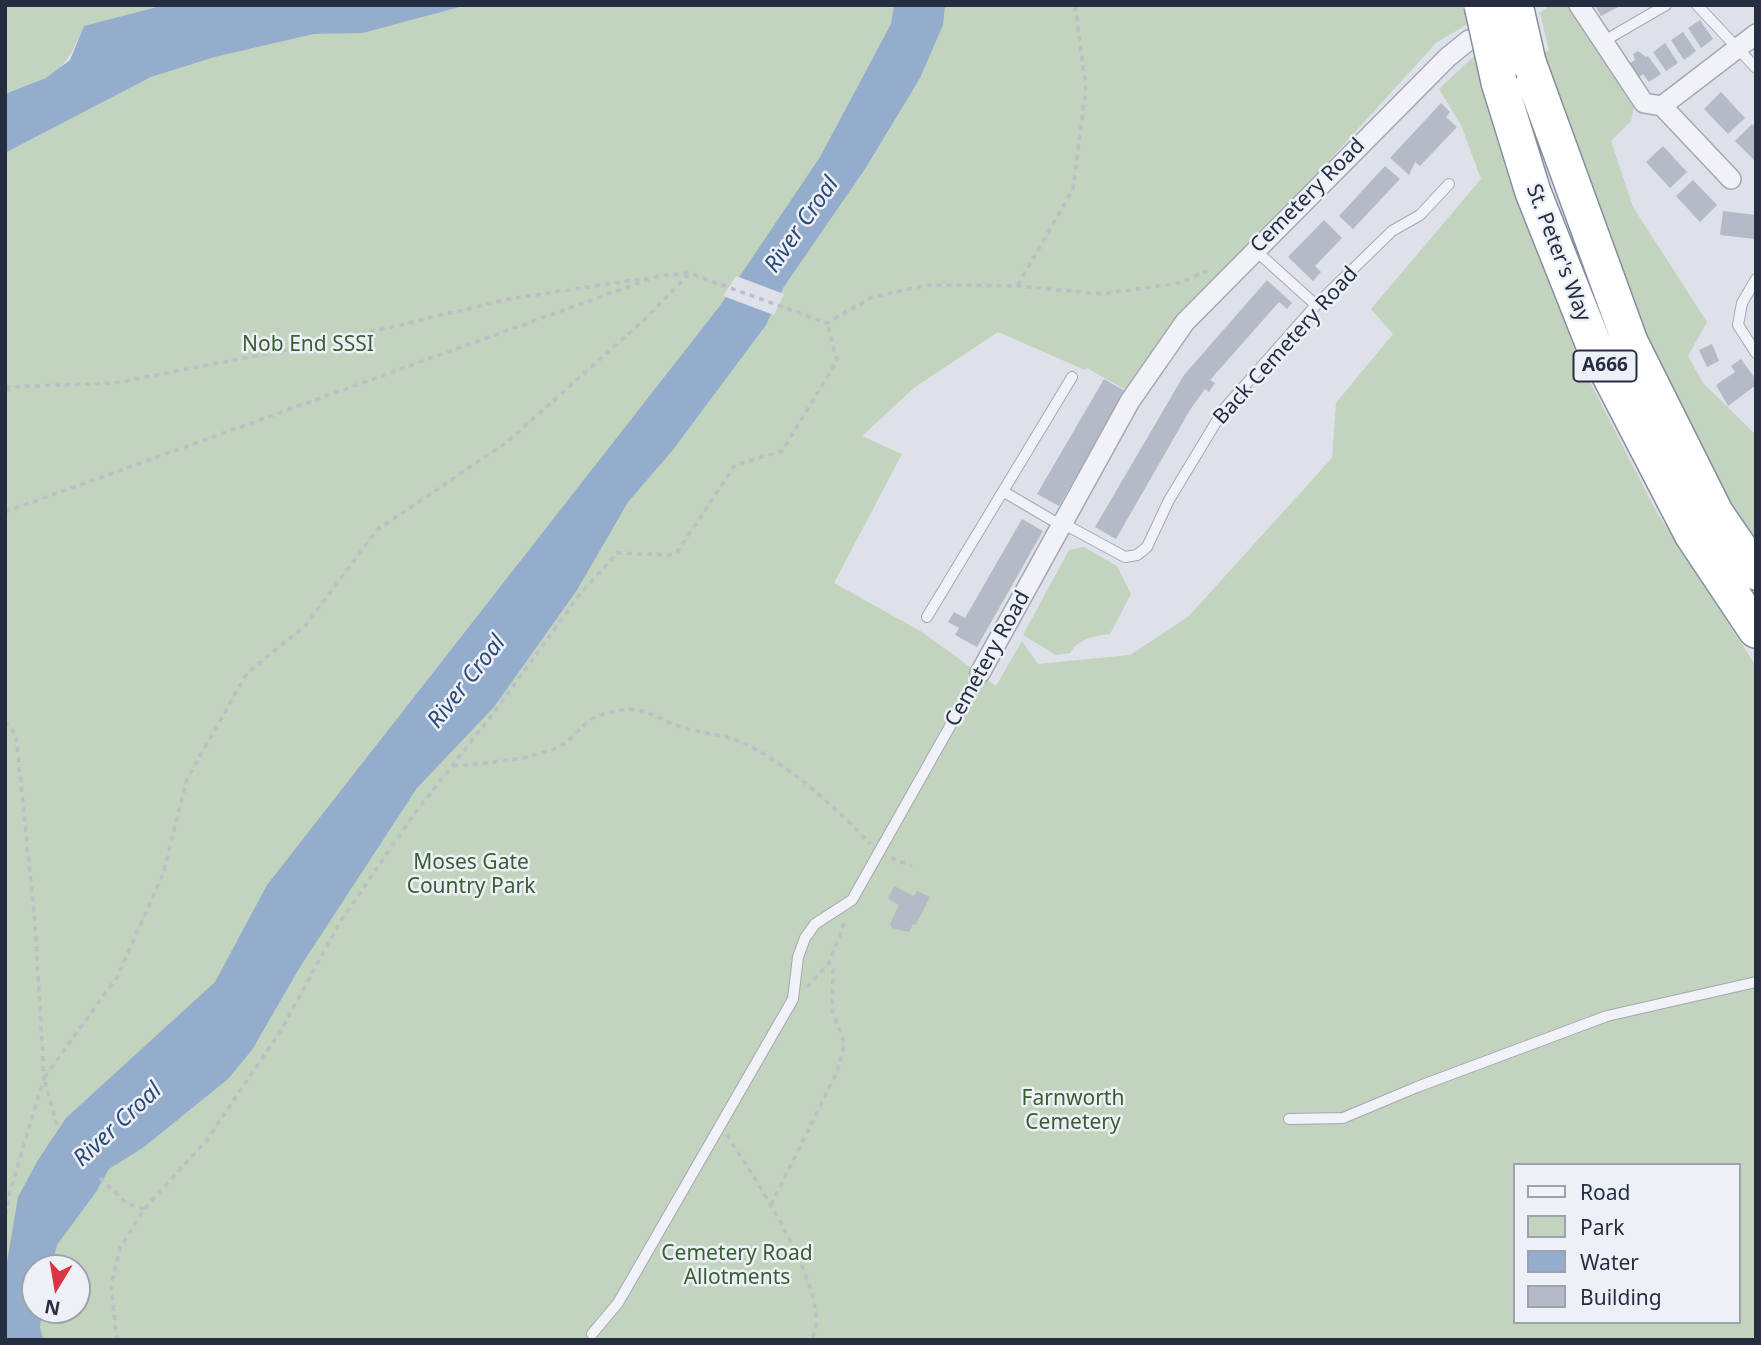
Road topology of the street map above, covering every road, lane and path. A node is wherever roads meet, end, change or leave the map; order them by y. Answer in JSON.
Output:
{"nodes":[{"id":1,"x":1075,"y":5,"type":"edge"},
{"id":2,"x":1482,"y":5,"type":"edge"},
{"id":3,"x":1515,"y":5,"type":"edge"},
{"id":4,"x":1579,"y":5,"type":"edge"},
{"id":5,"x":1666,"y":5,"type":"edge"},
{"id":6,"x":1696,"y":5,"type":"edge"},
{"id":7,"x":1756,"y":34,"type":"edge"},
{"id":8,"x":1469,"y":40,"type":"dead end"},
{"id":9,"x":1604,"y":41,"type":"junction"},
{"id":10,"x":1737,"y":48,"type":"junction"},
{"id":11,"x":1756,"y":68,"type":"edge"},
{"id":12,"x":1662,"y":106,"type":"junction"},
{"id":13,"x":1731,"y":179,"type":"dead end"},
{"id":14,"x":1449,"y":184,"type":"dead end"},
{"id":15,"x":1255,"y":250,"type":"junction"},
{"id":16,"x":1214,"y":267,"type":"dead end"},
{"id":17,"x":690,"y":273,"type":"junction"},
{"id":18,"x":658,"y":276,"type":"junction"},
{"id":19,"x":1756,"y":279,"type":"edge"},
{"id":20,"x":1018,"y":286,"type":"junction"},
{"id":21,"x":1316,"y":305,"type":"junction"},
{"id":22,"x":827,"y":323,"type":"junction"},
{"id":23,"x":1756,"y":352,"type":"edge"},
{"id":24,"x":1072,"y":377,"type":"dead end"},
{"id":25,"x":5,"y":389,"type":"edge"},
{"id":26,"x":1004,"y":492,"type":"junction"},
{"id":27,"x":5,"y":512,"type":"edge"},
{"id":28,"x":1063,"y":525,"type":"junction"},
{"id":29,"x":1756,"y":572,"type":"edge"},
{"id":30,"x":928,"y":617,"type":"dead end"},
{"id":31,"x":1756,"y":630,"type":"edge"},
{"id":32,"x":980,"y":673,"type":"joint"},
{"id":33,"x":5,"y":721,"type":"edge"},
{"id":34,"x":452,"y":766,"type":"junction"},
{"id":35,"x":878,"y":853,"type":"junction"},
{"id":36,"x":912,"y":866,"type":"dead end"},
{"id":37,"x":852,"y":900,"type":"junction"},
{"id":38,"x":829,"y":963,"type":"junction"},
{"id":39,"x":1756,"y":982,"type":"edge"},
{"id":40,"x":793,"y":999,"type":"junction"},
{"id":41,"x":44,"y":1078,"type":"junction"},
{"id":42,"x":1289,"y":1119,"type":"dead end"},
{"id":43,"x":57,"y":1125,"type":"dead end"},
{"id":44,"x":721,"y":1126,"type":"junction"},
{"id":45,"x":100,"y":1178,"type":"dead end"},
{"id":46,"x":771,"y":1205,"type":"junction"},
{"id":47,"x":144,"y":1209,"type":"junction"},
{"id":48,"x":5,"y":1219,"type":"edge"},
{"id":49,"x":592,"y":1334,"type":"dead end"},
{"id":50,"x":117,"y":1340,"type":"edge"},
{"id":51,"x":811,"y":1340,"type":"edge"}],
"edges":[{"from":1,"to":20,"type":"path"},
{"from":2,"to":31,"type":"highway","name":"St. Peter's Way","number":"A666","bridge":true},
{"from":3,"to":29,"type":"highway","name":"St. Peter's Way","number":"A666","bridge":true},
{"from":4,"to":9,"type":"street"},
{"from":5,"to":9,"type":"lane"},
{"from":6,"to":10,"type":"lane"},
{"from":7,"to":10,"type":"street"},
{"from":8,"to":15,"type":"street","name":"Cemetery Road"},
{"from":9,"to":12,"type":"street"},
{"from":10,"to":11,"type":"lane"},
{"from":10,"to":12,"type":"street"},
{"from":12,"to":13,"type":"street"},
{"from":14,"to":21,"type":"lane","name":"Back Cemetery Road"},
{"from":15,"to":21,"type":"lane"},
{"from":15,"to":28,"type":"street","name":"Cemetery Road"},
{"from":16,"to":20,"type":"path"},
{"from":17,"to":18,"type":"path"},
{"from":17,"to":22,"type":"path"},
{"from":17,"to":41,"type":"path"},
{"from":18,"to":25,"type":"path"},
{"from":18,"to":27,"type":"path"},
{"from":19,"to":23,"type":"lane"},
{"from":20,"to":22,"type":"path"},
{"from":21,"to":28,"type":"lane","name":"Back Cemetery Road"},
{"from":22,"to":34,"type":"path"},
{"from":24,"to":26,"type":"lane"},
{"from":26,"to":28,"type":"lane"},
{"from":26,"to":30,"type":"lane"},
{"from":28,"to":32,"type":"street","name":"Cemetery Road"},
{"from":32,"to":35,"type":"lane","name":"Cemetery Road"},
{"from":33,"to":41,"type":"path"},
{"from":34,"to":35,"type":"path"},
{"from":34,"to":47,"type":"path"},
{"from":35,"to":36,"type":"path"},
{"from":35,"to":37,"type":"lane","name":"Cemetery Road"},
{"from":37,"to":38,"type":"path"},
{"from":37,"to":40,"type":"lane","name":"Cemetery Road"},
{"from":38,"to":40,"type":"path"},
{"from":38,"to":46,"type":"path"},
{"from":39,"to":42,"type":"lane"},
{"from":40,"to":44,"type":"lane","name":"Cemetery Road"},
{"from":41,"to":43,"type":"path"},
{"from":41,"to":48,"type":"path"},
{"from":44,"to":46,"type":"path"},
{"from":44,"to":49,"type":"lane","name":"Cemetery Road"},
{"from":45,"to":47,"type":"path"},
{"from":46,"to":51,"type":"path"},
{"from":47,"to":50,"type":"path"}]}
